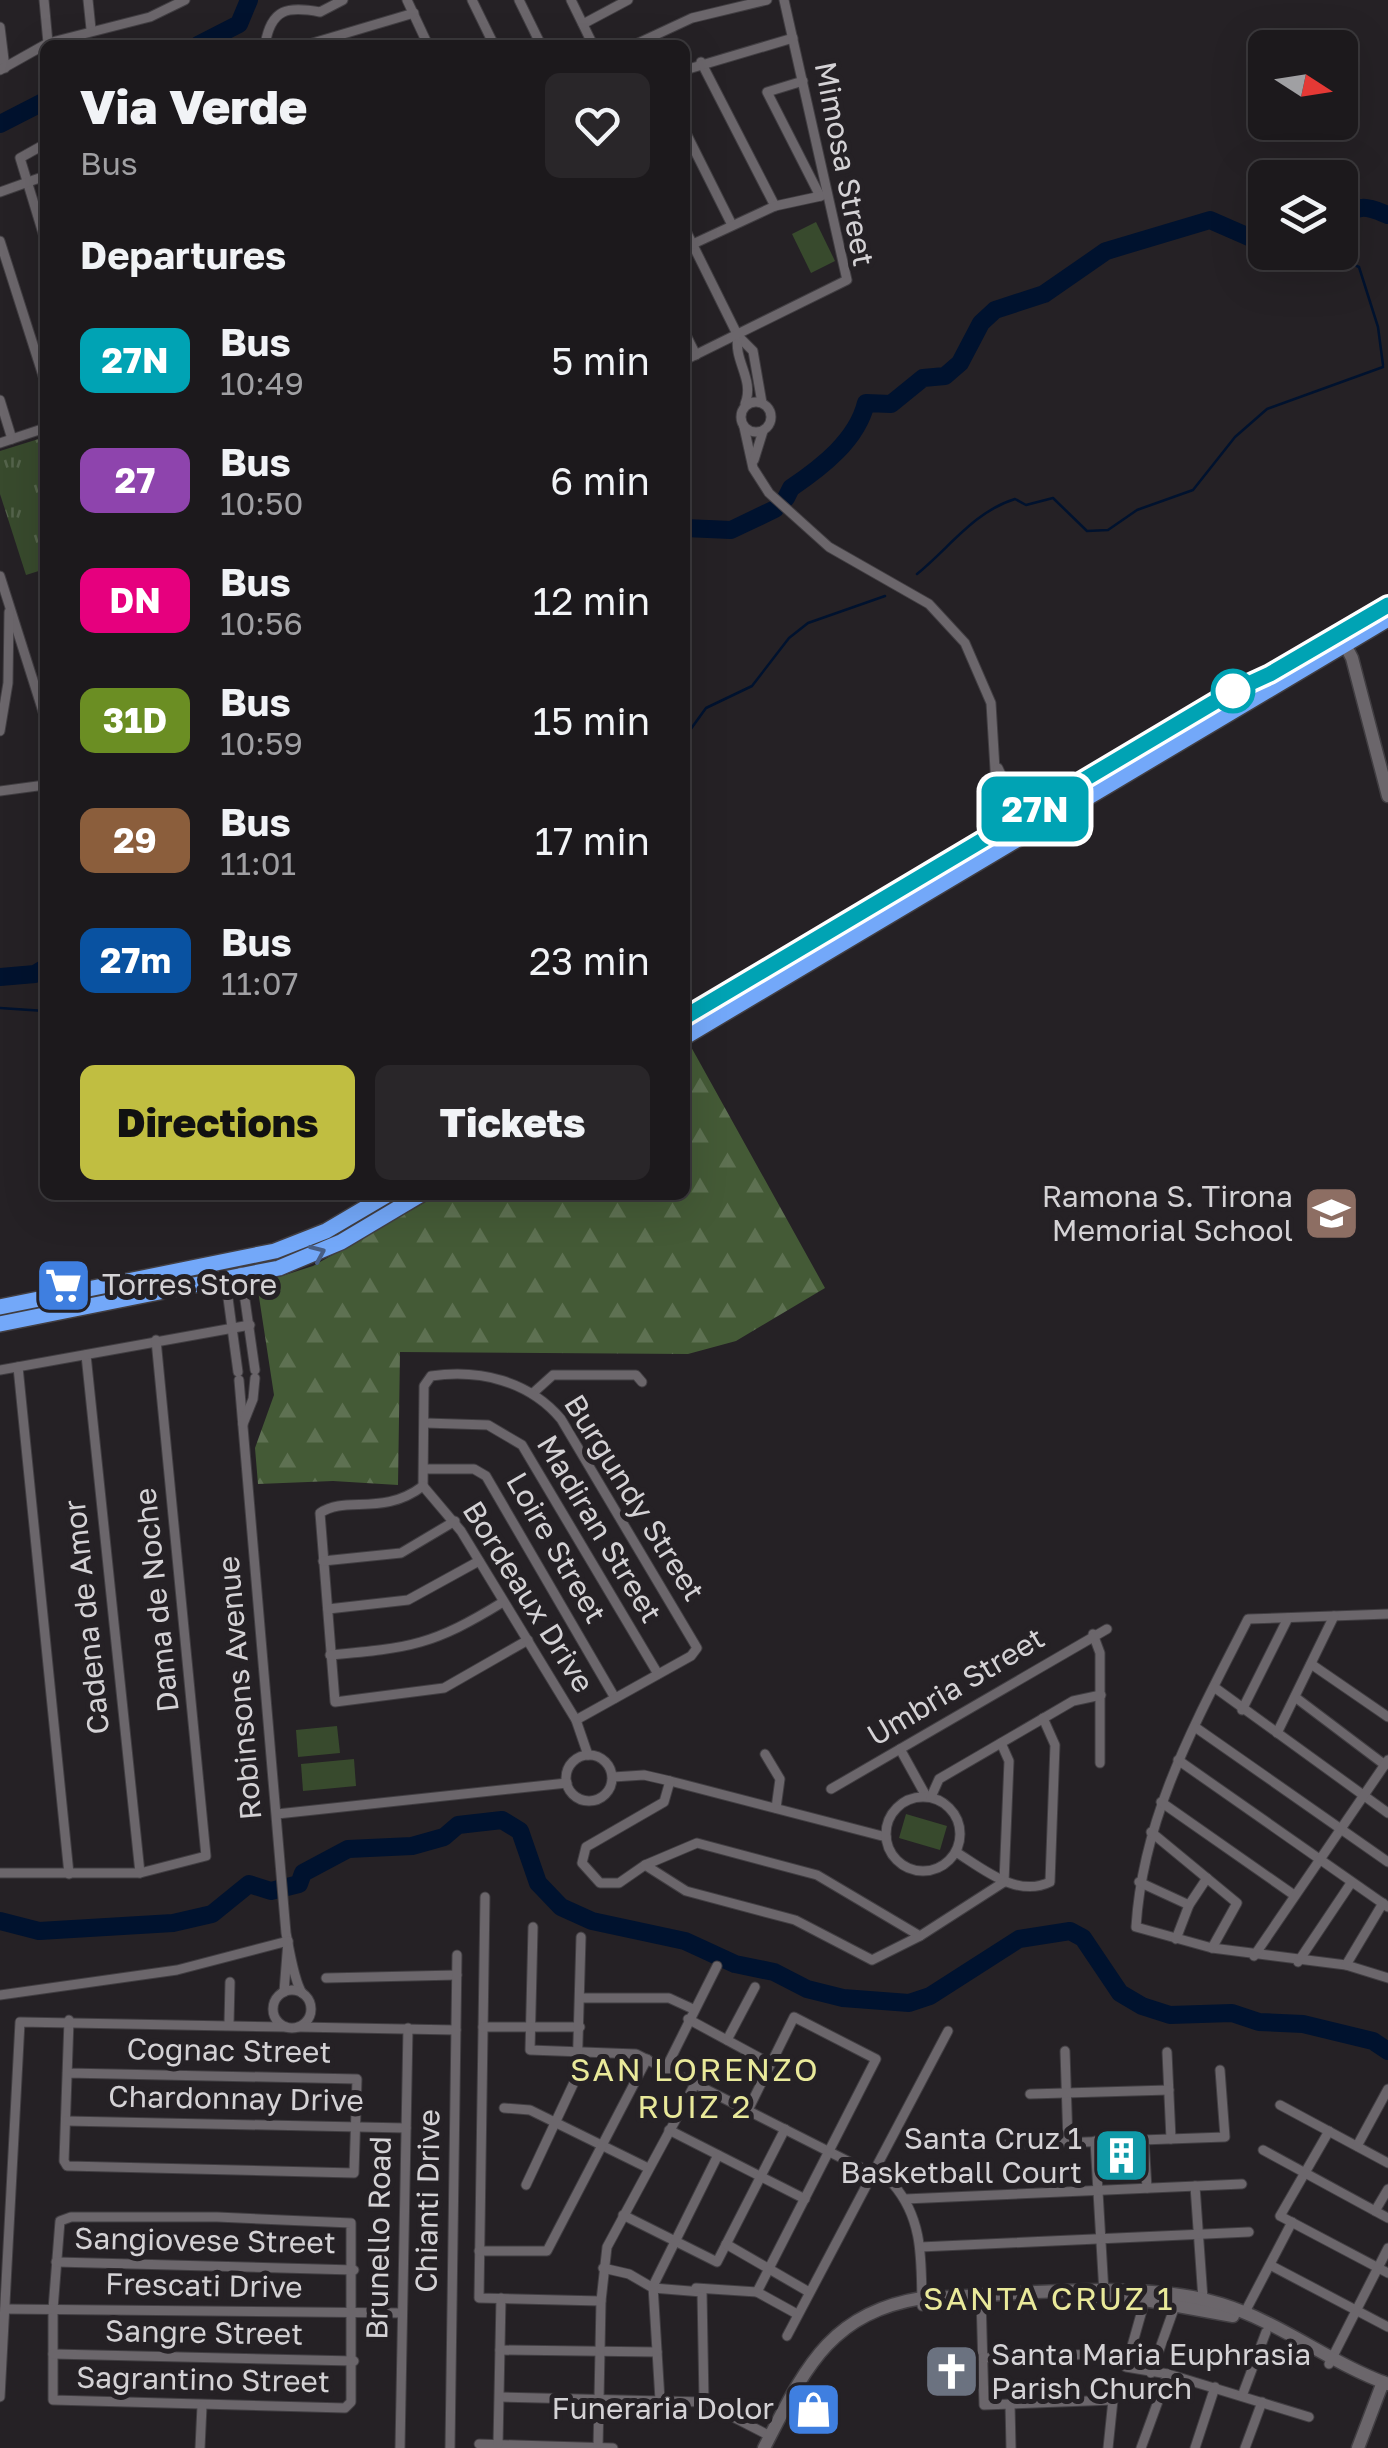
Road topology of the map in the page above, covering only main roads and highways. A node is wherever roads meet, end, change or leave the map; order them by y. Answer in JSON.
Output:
{"nodes":[{"id":1,"x":1388,"y":605,"type":"edge"},
{"id":2,"x":1388,"y":620,"type":"edge"},
{"id":3,"x":1341,"y":638,"type":"junction"},
{"id":4,"x":690,"y":1015,"type":"edge"},
{"id":5,"x":690,"y":1034,"type":"edge"},
{"id":6,"x":383,"y":1201,"type":"edge"},
{"id":7,"x":0,"y":1306,"type":"edge"},
{"id":8,"x":0,"y":1324,"type":"edge"}],
"edges":[{"from":1,"to":3,"type":"highway"},
{"from":2,"to":3,"type":"highway"},
{"from":3,"to":4,"type":"highway"},
{"from":3,"to":5,"type":"highway"},
{"from":6,"to":7,"type":"highway"},
{"from":8,"to":6,"type":"highway","one_way":true}]}
